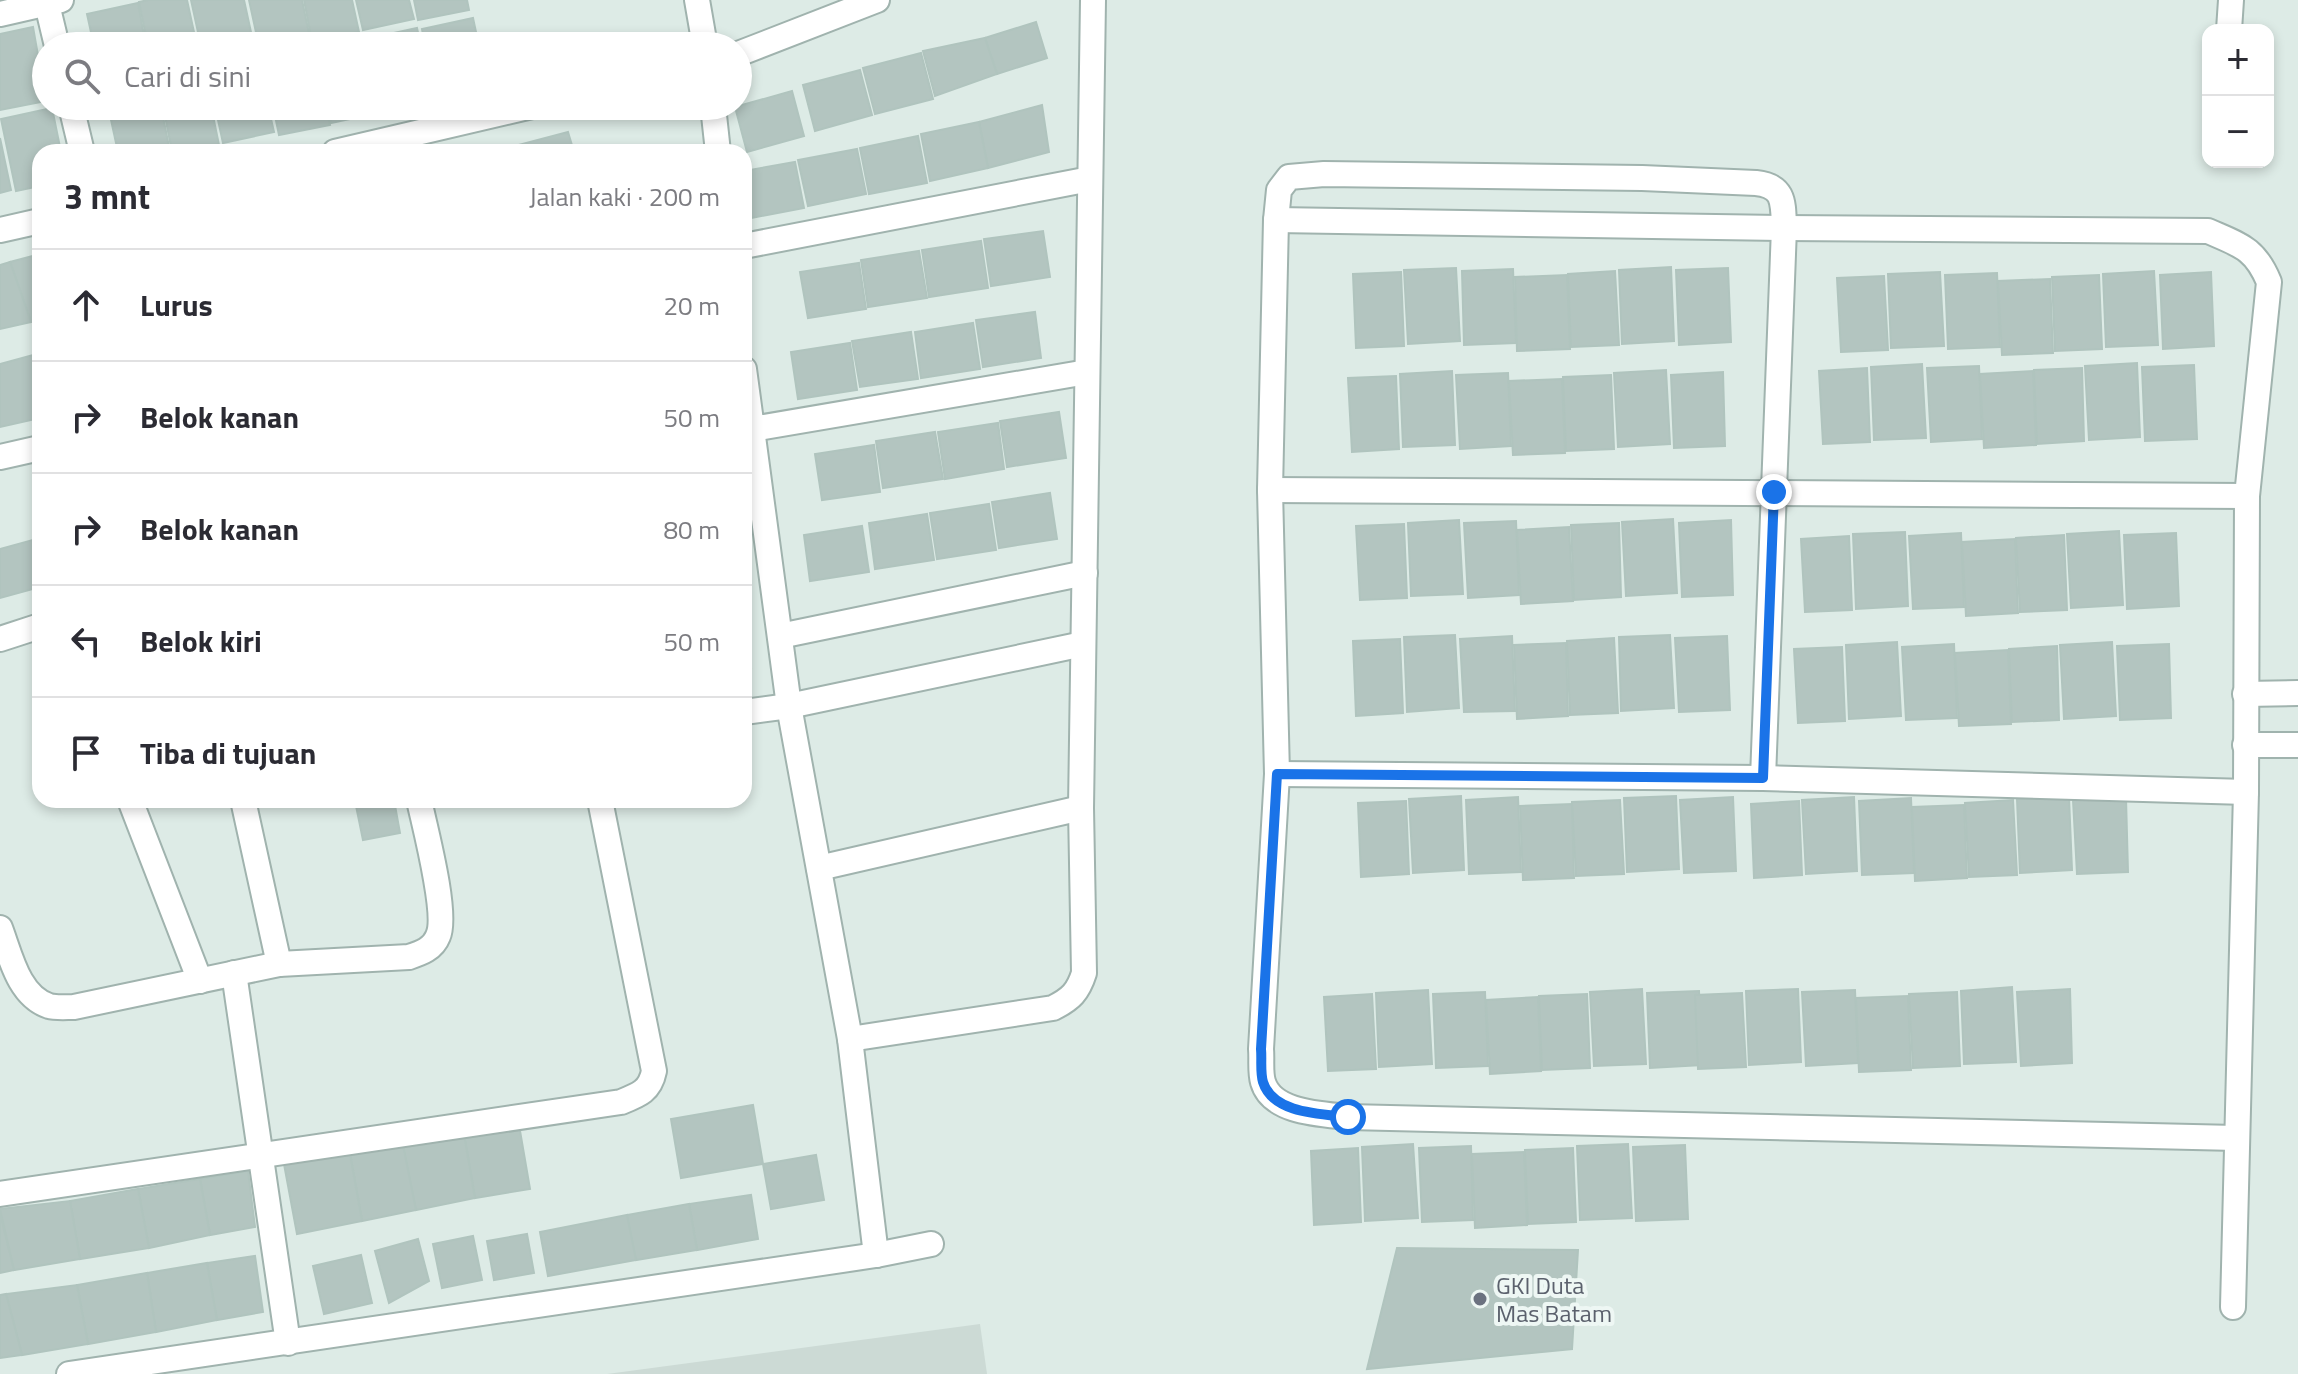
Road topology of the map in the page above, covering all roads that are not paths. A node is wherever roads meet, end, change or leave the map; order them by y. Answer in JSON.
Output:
{"nodes":[{"id":1,"x":697,"y":0,"type":"edge"},
{"id":2,"x":877,"y":0,"type":"edge"},
{"id":3,"x":1093,"y":0,"type":"edge"},
{"id":4,"x":2231,"y":0,"type":"edge"},
{"id":5,"x":51,"y":1,"type":"edge"},
{"id":6,"x":0,"y":14,"type":"edge"},
{"id":7,"x":2229,"y":24,"type":"edge"},
{"id":8,"x":55,"y":32,"type":"edge"},
{"id":9,"x":703,"y":32,"type":"edge"},
{"id":10,"x":752,"y":49,"type":"edge"},
{"id":11,"x":74,"y":120,"type":"edge"},
{"id":12,"x":472,"y":120,"type":"edge"},
{"id":13,"x":715,"y":120,"type":"edge"},
{"id":14,"x":80,"y":144,"type":"edge"},
{"id":15,"x":369,"y":144,"type":"edge"},
{"id":16,"x":717,"y":144,"type":"edge"},
{"id":17,"x":1090,"y":179,"type":"junction"},
{"id":18,"x":1276,"y":220,"type":"junction"},
{"id":19,"x":32,"y":223,"type":"edge"},
{"id":20,"x":1784,"y":228,"type":"junction"},
{"id":21,"x":0,"y":230,"type":"edge"},
{"id":22,"x":752,"y":244,"type":"edge"},
{"id":23,"x":1087,"y":372,"type":"junction"},
{"id":24,"x":752,"y":429,"type":"joint"},
{"id":25,"x":32,"y":450,"type":"edge"},
{"id":26,"x":0,"y":457,"type":"edge"},
{"id":27,"x":1270,"y":490,"type":"junction"},
{"id":28,"x":1774,"y":492,"type":"junction"},
{"id":29,"x":2247,"y":496,"type":"junction"},
{"id":30,"x":1085,"y":573,"type":"junction"},
{"id":31,"x":32,"y":629,"type":"edge"},
{"id":32,"x":780,"y":636,"type":"junction"},
{"id":33,"x":0,"y":639,"type":"edge"},
{"id":34,"x":1083,"y":644,"type":"junction"},
{"id":35,"x":2298,"y":693,"type":"edge"},
{"id":36,"x":2245,"y":694,"type":"junction"},
{"id":37,"x":789,"y":706,"type":"junction"},
{"id":38,"x":752,"y":711,"type":"edge"},
{"id":39,"x":2245,"y":745,"type":"junction"},
{"id":40,"x":2298,"y":745,"type":"edge"},
{"id":41,"x":1277,"y":774,"type":"junction"},
{"id":42,"x":1763,"y":778,"type":"junction"},
{"id":43,"x":2246,"y":792,"type":"junction"},
{"id":44,"x":133,"y":808,"type":"edge"},
{"id":45,"x":245,"y":808,"type":"edge"},
{"id":46,"x":421,"y":808,"type":"edge"},
{"id":47,"x":602,"y":808,"type":"edge"},
{"id":48,"x":1081,"y":808,"type":"junction"},
{"id":49,"x":819,"y":868,"type":"junction"},
{"id":50,"x":0,"y":928,"type":"edge"},
{"id":51,"x":279,"y":964,"type":"junction"},
{"id":52,"x":234,"y":973,"type":"junction"},
{"id":53,"x":200,"y":981,"type":"junction"},
{"id":54,"x":850,"y":1039,"type":"junction"},
{"id":55,"x":2236,"y":1138,"type":"junction"},
{"id":56,"x":261,"y":1155,"type":"junction"},
{"id":57,"x":0,"y":1194,"type":"edge"},
{"id":58,"x":931,"y":1244,"type":"dead end"},
{"id":59,"x":876,"y":1255,"type":"junction"},
{"id":60,"x":2233,"y":1307,"type":"dead end"},
{"id":61,"x":288,"y":1343,"type":"junction"},
{"id":62,"x":69,"y":1374,"type":"edge"}],
"edges":[{"from":1,"to":9,"type":"street"},
{"from":2,"to":10,"type":"street"},
{"from":3,"to":17,"type":"street"},
{"from":4,"to":7,"type":"street"},
{"from":5,"to":6,"type":"street"},
{"from":5,"to":8,"type":"street"},
{"from":11,"to":14,"type":"street"},
{"from":12,"to":15,"type":"street"},
{"from":13,"to":16,"type":"street"},
{"from":17,"to":22,"type":"street"},
{"from":17,"to":23,"type":"street"},
{"from":18,"to":20,"type":"street"},
{"from":18,"to":20,"type":"street"},
{"from":18,"to":27,"type":"street"},
{"from":19,"to":21,"type":"street"},
{"from":20,"to":28,"type":"street"},
{"from":20,"to":29,"type":"street"},
{"from":23,"to":24,"type":"street"},
{"from":23,"to":30,"type":"street"},
{"from":24,"to":32,"type":"street"},
{"from":25,"to":26,"type":"street"},
{"from":27,"to":28,"type":"street"},
{"from":27,"to":41,"type":"street"},
{"from":28,"to":29,"type":"street"},
{"from":28,"to":42,"type":"street"},
{"from":29,"to":36,"type":"street"},
{"from":30,"to":32,"type":"street"},
{"from":30,"to":34,"type":"street"},
{"from":31,"to":33,"type":"street"},
{"from":32,"to":37,"type":"street"},
{"from":34,"to":37,"type":"street"},
{"from":34,"to":48,"type":"street"},
{"from":35,"to":36,"type":"street"},
{"from":36,"to":39,"type":"street"},
{"from":37,"to":38,"type":"street"},
{"from":37,"to":49,"type":"street"},
{"from":39,"to":40,"type":"street"},
{"from":39,"to":43,"type":"street"},
{"from":41,"to":42,"type":"street"},
{"from":41,"to":55,"type":"street"},
{"from":42,"to":43,"type":"street"},
{"from":43,"to":55,"type":"street"},
{"from":44,"to":53,"type":"street"},
{"from":45,"to":51,"type":"street"},
{"from":46,"to":51,"type":"street"},
{"from":47,"to":56,"type":"street"},
{"from":48,"to":49,"type":"street"},
{"from":48,"to":54,"type":"street"},
{"from":49,"to":54,"type":"street"},
{"from":50,"to":53,"type":"street"},
{"from":51,"to":52,"type":"street"},
{"from":52,"to":53,"type":"street"},
{"from":52,"to":56,"type":"street"},
{"from":54,"to":59,"type":"street"},
{"from":55,"to":60,"type":"street"},
{"from":56,"to":57,"type":"street"},
{"from":56,"to":61,"type":"street"},
{"from":58,"to":59,"type":"street"},
{"from":59,"to":61,"type":"street"},
{"from":61,"to":62,"type":"street"}]}
